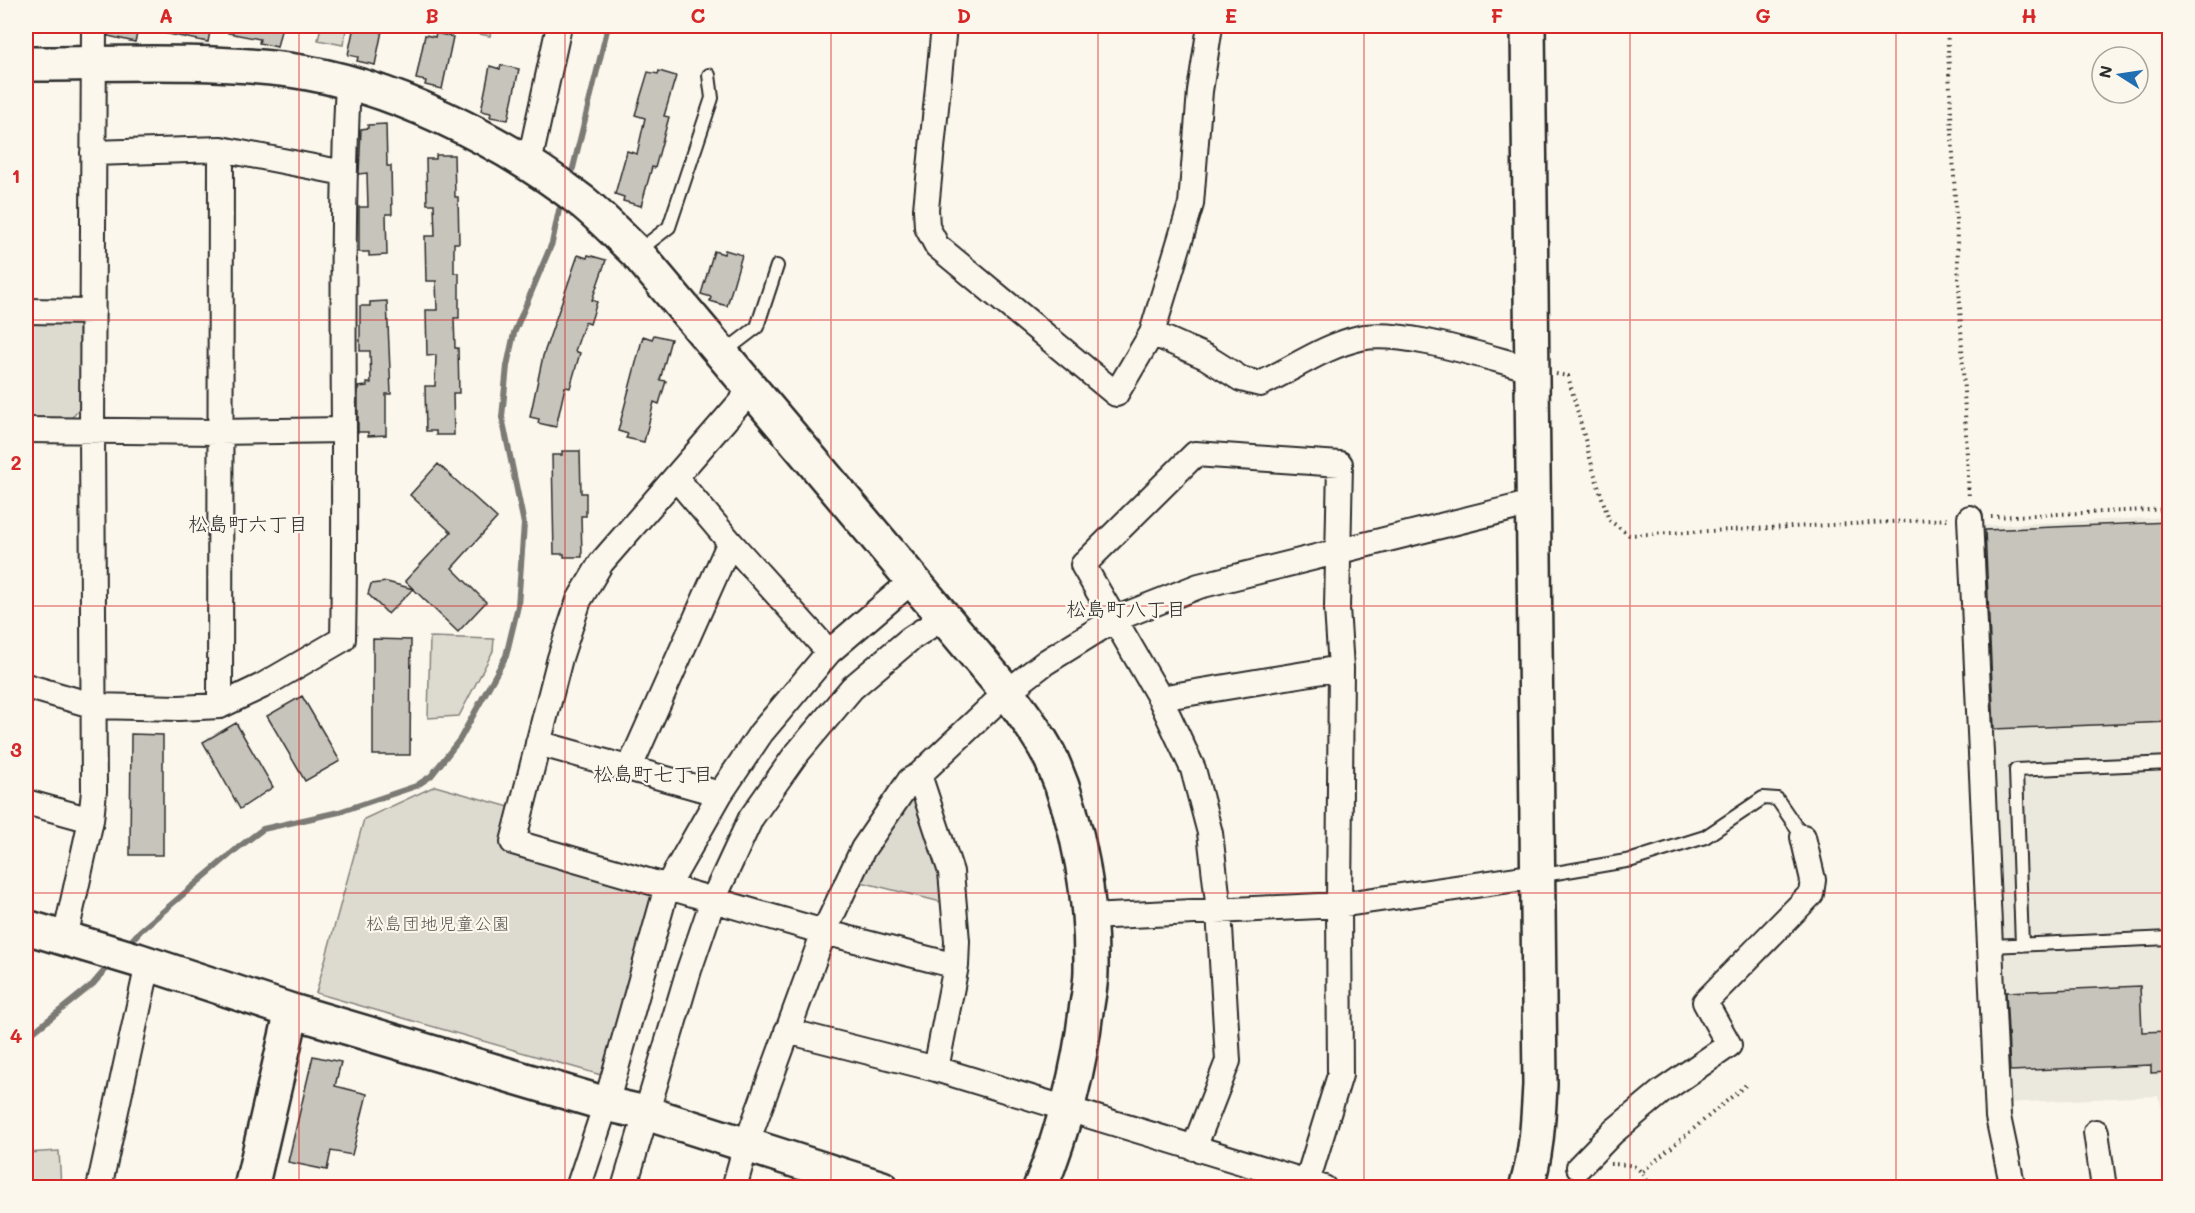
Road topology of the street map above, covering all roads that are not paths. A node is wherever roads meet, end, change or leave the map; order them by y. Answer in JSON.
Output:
{"nodes":[{"id":1,"x":94,"y":26,"type":"edge"},
{"id":2,"x":559,"y":26,"type":"edge"},
{"id":3,"x":944,"y":26,"type":"edge"},
{"id":4,"x":1210,"y":26,"type":"edge"},
{"id":5,"x":1528,"y":26,"type":"edge"},
{"id":6,"x":26,"y":64,"type":"edge"},
{"id":7,"x":94,"y":64,"type":"junction"},
{"id":8,"x":710,"y":75,"type":"dead end"},
{"id":9,"x":348,"y":83,"type":"junction"},
{"id":10,"x":221,"y":149,"type":"junction"},
{"id":11,"x":93,"y":153,"type":"junction"},
{"id":12,"x":529,"y":164,"type":"junction"},
{"id":13,"x":344,"y":173,"type":"junction"},
{"id":14,"x":637,"y":253,"type":"junction"},
{"id":15,"x":777,"y":266,"type":"dead end"},
{"id":16,"x":26,"y":311,"type":"edge"},
{"id":17,"x":93,"y":312,"type":"junction"},
{"id":18,"x":1152,"y":333,"type":"junction"},
{"id":19,"x":722,"y":353,"type":"junction"},
{"id":20,"x":1532,"y":369,"type":"junction"},
{"id":21,"x":752,"y":389,"type":"junction"},
{"id":22,"x":26,"y":430,"type":"edge"},
{"id":23,"x":344,"y":430,"type":"junction"},
{"id":24,"x":92,"y":432,"type":"junction"},
{"id":25,"x":219,"y":432,"type":"junction"},
{"id":26,"x":676,"y":478,"type":"junction"},
{"id":27,"x":1533,"y":503,"type":"junction"},
{"id":28,"x":1970,"y":518,"type":"road end"},
{"id":29,"x":730,"y":543,"type":"junction"},
{"id":30,"x":1338,"y":553,"type":"junction"},
{"id":31,"x":912,"y":580,"type":"junction"},
{"id":32,"x":944,"y":617,"type":"junction"},
{"id":33,"x":1115,"y":619,"type":"junction"},
{"id":34,"x":829,"y":652,"type":"junction"},
{"id":35,"x":1341,"y":668,"type":"junction"},
{"id":36,"x":26,"y":686,"type":"edge"},
{"id":37,"x":1007,"y":692,"type":"junction"},
{"id":38,"x":1160,"y":698,"type":"junction"},
{"id":39,"x":94,"y":706,"type":"junction"},
{"id":40,"x":220,"y":706,"type":"junction"},
{"id":41,"x":761,"y":733,"type":"junction"},
{"id":42,"x":538,"y":744,"type":"junction"},
{"id":43,"x":794,"y":757,"type":"junction"},
{"id":44,"x":2169,"y":763,"type":"edge"},
{"id":45,"x":629,"y":769,"type":"junction"},
{"id":46,"x":919,"y":776,"type":"junction"},
{"id":47,"x":720,"y":794,"type":"junction"},
{"id":48,"x":26,"y":802,"type":"edge"},
{"id":49,"x":91,"y":820,"type":"junction"},
{"id":50,"x":1803,"y":837,"type":"joint"},
{"id":51,"x":1537,"y":876,"type":"junction"},
{"id":52,"x":667,"y":888,"type":"junction"},
{"id":53,"x":713,"y":900,"type":"junction"},
{"id":54,"x":1338,"y":905,"type":"junction"},
{"id":55,"x":1218,"y":911,"type":"junction"},
{"id":56,"x":1089,"y":917,"type":"junction"},
{"id":57,"x":26,"y":927,"type":"edge"},
{"id":58,"x":824,"y":932,"type":"junction"},
{"id":59,"x":65,"y":938,"type":"junction"},
{"id":60,"x":2169,"y":938,"type":"edge"},
{"id":61,"x":2022,"y":945,"type":"junction"},
{"id":62,"x":1991,"y":946,"type":"junction"},
{"id":63,"x":143,"y":962,"type":"junction"},
{"id":64,"x":956,"y":966,"type":"junction"},
{"id":65,"x":292,"y":1011,"type":"junction"},
{"id":66,"x":787,"y":1031,"type":"junction"},
{"id":67,"x":936,"y":1069,"type":"junction"},
{"id":68,"x":606,"y":1104,"type":"junction"},
{"id":69,"x":1068,"y":1109,"type":"junction"},
{"id":70,"x":646,"y":1113,"type":"junction"},
{"id":71,"x":2096,"y":1132,"type":"dead end"},
{"id":72,"x":746,"y":1145,"type":"junction"},
{"id":73,"x":1194,"y":1148,"type":"junction"},
{"id":74,"x":1579,"y":1167,"type":"dead end"},
{"id":75,"x":1316,"y":1185,"type":"edge"},
{"id":76,"x":99,"y":1188,"type":"edge"},
{"id":77,"x":251,"y":1188,"type":"edge"},
{"id":78,"x":578,"y":1188,"type":"edge"},
{"id":79,"x":624,"y":1188,"type":"edge"},
{"id":80,"x":734,"y":1188,"type":"edge"},
{"id":81,"x":882,"y":1188,"type":"edge"},
{"id":82,"x":1040,"y":1188,"type":"edge"},
{"id":83,"x":1526,"y":1188,"type":"edge"},
{"id":84,"x":2013,"y":1188,"type":"edge"},
{"id":85,"x":2104,"y":1188,"type":"edge"}],
"edges":[{"from":1,"to":7,"type":"street"},
{"from":2,"to":12,"type":"street"},
{"from":3,"to":18,"type":"street"},
{"from":4,"to":18,"type":"street"},
{"from":5,"to":20,"type":"street"},
{"from":6,"to":7,"type":"street"},
{"from":7,"to":9,"type":"street"},
{"from":7,"to":11,"type":"street"},
{"from":8,"to":14,"type":"lane"},
{"from":9,"to":12,"type":"street"},
{"from":9,"to":13,"type":"street"},
{"from":10,"to":11,"type":"street"},
{"from":10,"to":13,"type":"street"},
{"from":10,"to":25,"type":"street"},
{"from":11,"to":17,"type":"street"},
{"from":12,"to":14,"type":"street"},
{"from":13,"to":23,"type":"street"},
{"from":14,"to":19,"type":"street"},
{"from":15,"to":19,"type":"lane"},
{"from":16,"to":17,"type":"street"},
{"from":17,"to":24,"type":"street"},
{"from":18,"to":20,"type":"street"},
{"from":19,"to":21,"type":"street"},
{"from":20,"to":27,"type":"street"},
{"from":21,"to":26,"type":"street"},
{"from":21,"to":31,"type":"street"},
{"from":22,"to":24,"type":"street"},
{"from":23,"to":25,"type":"street"},
{"from":23,"to":40,"type":"street"},
{"from":24,"to":25,"type":"street"},
{"from":24,"to":39,"type":"street"},
{"from":25,"to":40,"type":"street"},
{"from":26,"to":29,"type":"street"},
{"from":26,"to":42,"type":"street"},
{"from":27,"to":30,"type":"street"},
{"from":27,"to":51,"type":"street"},
{"from":28,"to":62,"type":"street"},
{"from":29,"to":34,"type":"street"},
{"from":29,"to":45,"type":"street"},
{"from":30,"to":33,"type":"street"},
{"from":30,"to":33,"type":"street"},
{"from":30,"to":35,"type":"street"},
{"from":31,"to":32,"type":"street"},
{"from":31,"to":34,"type":"street"},
{"from":32,"to":37,"type":"street"},
{"from":32,"to":43,"type":"street"},
{"from":33,"to":37,"type":"street"},
{"from":33,"to":38,"type":"street"},
{"from":34,"to":41,"type":"street"},
{"from":35,"to":38,"type":"street"},
{"from":35,"to":54,"type":"street"},
{"from":36,"to":39,"type":"street"},
{"from":37,"to":46,"type":"street"},
{"from":37,"to":56,"type":"street"},
{"from":38,"to":55,"type":"street"},
{"from":39,"to":40,"type":"street"},
{"from":39,"to":49,"type":"street"},
{"from":41,"to":43,"type":"street"},
{"from":41,"to":47,"type":"street"},
{"from":42,"to":45,"type":"street"},
{"from":42,"to":52,"type":"street"},
{"from":43,"to":53,"type":"street"},
{"from":44,"to":61,"type":"lane"},
{"from":45,"to":47,"type":"street"},
{"from":46,"to":58,"type":"street"},
{"from":46,"to":64,"type":"street"},
{"from":47,"to":52,"type":"street"},
{"from":48,"to":49,"type":"street"},
{"from":49,"to":59,"type":"street"},
{"from":50,"to":51,"type":"lane"},
{"from":50,"to":74,"type":"street"},
{"from":51,"to":54,"type":"street"},
{"from":51,"to":83,"type":"street"},
{"from":52,"to":53,"type":"street"},
{"from":52,"to":68,"type":"street"},
{"from":53,"to":58,"type":"street"},
{"from":53,"to":70,"type":"street"},
{"from":54,"to":55,"type":"street"},
{"from":54,"to":75,"type":"street"},
{"from":55,"to":56,"type":"street"},
{"from":55,"to":73,"type":"street"},
{"from":56,"to":69,"type":"street"},
{"from":57,"to":59,"type":"street"},
{"from":58,"to":64,"type":"street"},
{"from":58,"to":66,"type":"street"},
{"from":59,"to":63,"type":"street"},
{"from":60,"to":61,"type":"lane"},
{"from":61,"to":62,"type":"lane"},
{"from":62,"to":84,"type":"street"},
{"from":63,"to":65,"type":"street"},
{"from":63,"to":76,"type":"street"},
{"from":64,"to":67,"type":"street"},
{"from":65,"to":68,"type":"street"},
{"from":65,"to":77,"type":"street"},
{"from":66,"to":67,"type":"street"},
{"from":66,"to":72,"type":"street"},
{"from":67,"to":69,"type":"street"},
{"from":68,"to":70,"type":"street"},
{"from":68,"to":78,"type":"street"},
{"from":69,"to":73,"type":"street"},
{"from":69,"to":82,"type":"street"},
{"from":70,"to":72,"type":"street"},
{"from":70,"to":79,"type":"street"},
{"from":71,"to":85,"type":"street"},
{"from":72,"to":80,"type":"street"},
{"from":72,"to":81,"type":"street"},
{"from":73,"to":75,"type":"street"}]}
